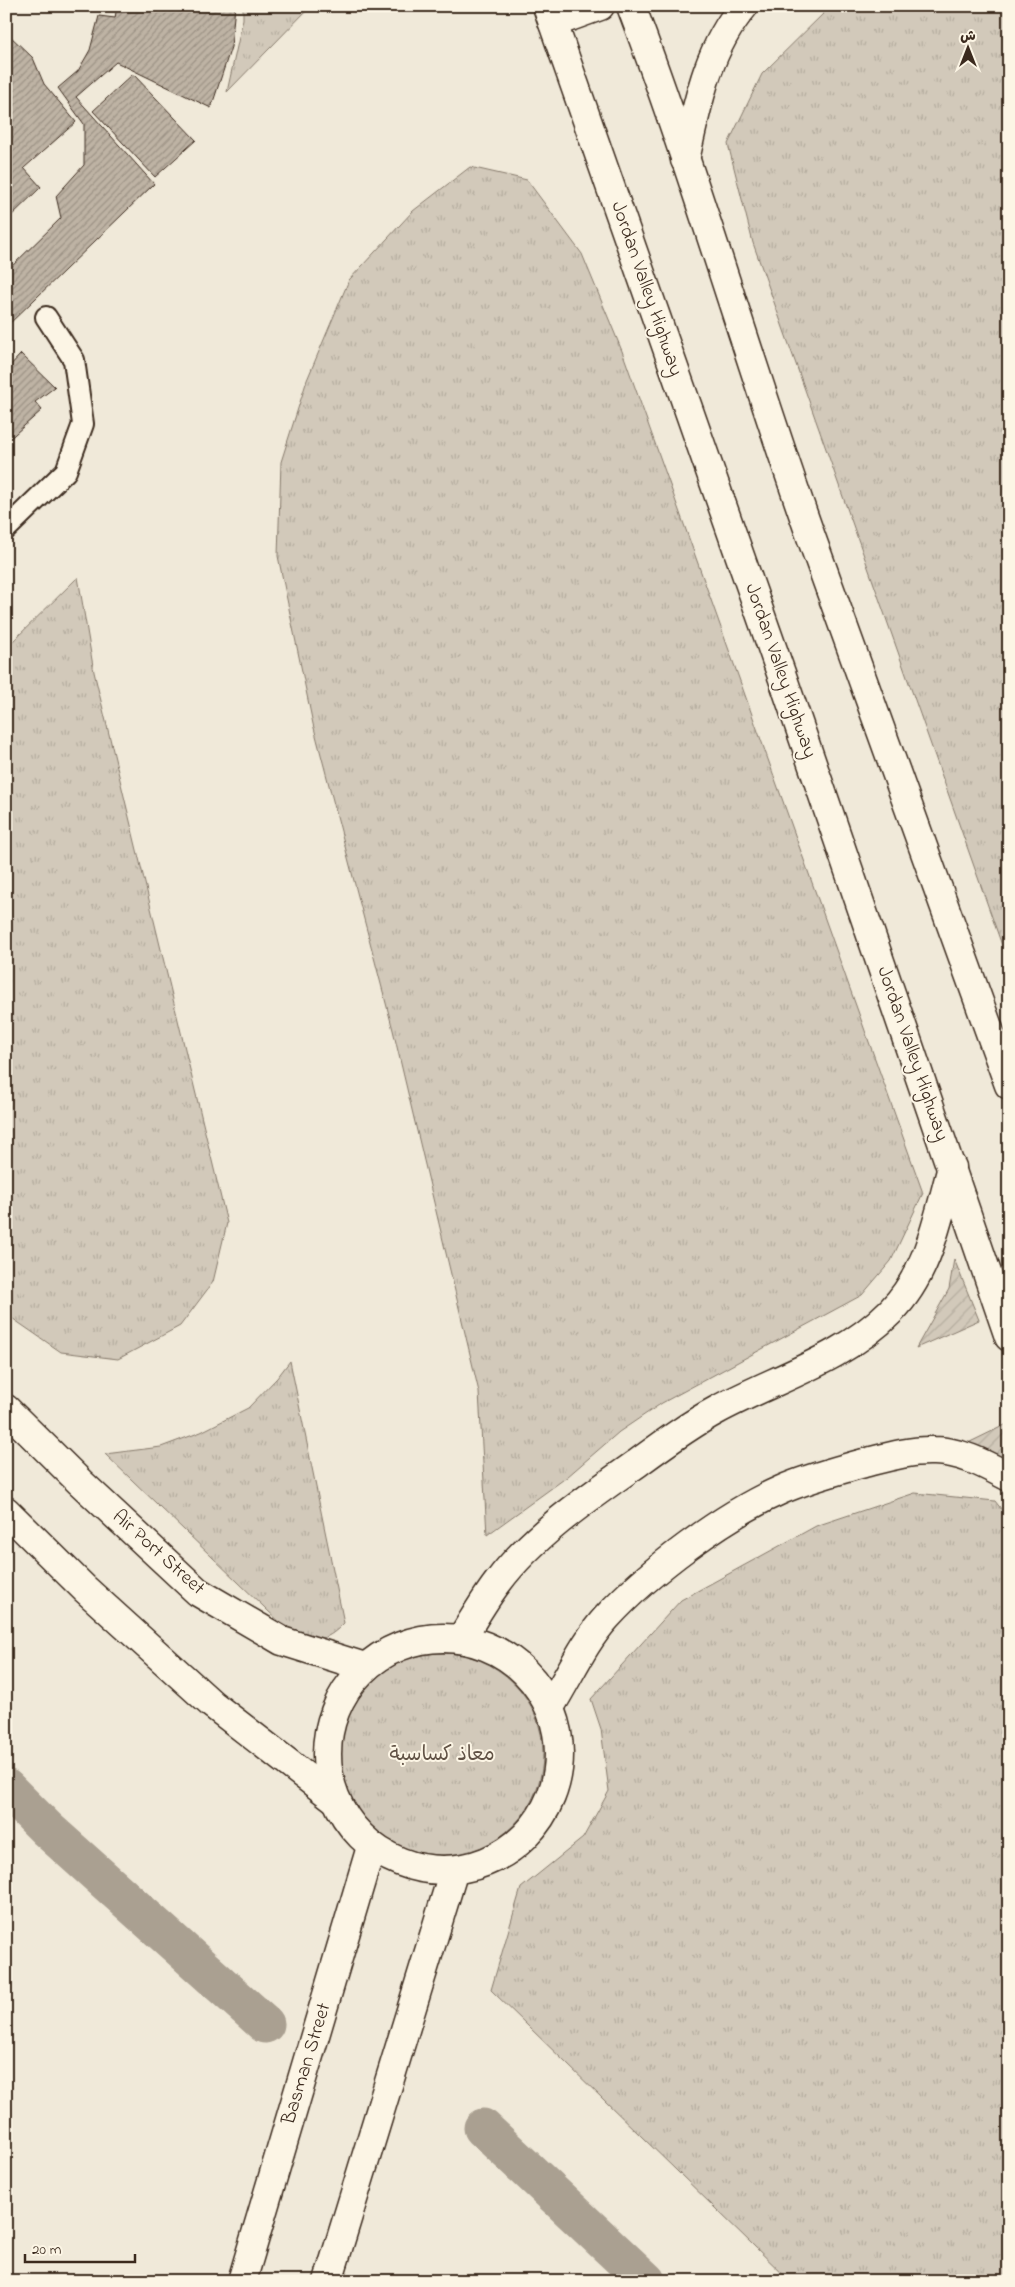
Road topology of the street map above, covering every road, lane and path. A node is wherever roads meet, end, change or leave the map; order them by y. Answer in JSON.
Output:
{"nodes":[{"id":1,"x":600,"y":6,"type":"edge"},
{"id":2,"x":631,"y":6,"type":"edge"},
{"id":3,"x":744,"y":6,"type":"edge"},
{"id":4,"x":550,"y":15,"type":"edge"},
{"id":5,"x":685,"y":160,"type":"junction"},
{"id":6,"x":46,"y":318,"type":"dead end"},
{"id":7,"x":6,"y":528,"type":"edge"},
{"id":8,"x":1009,"y":1086,"type":"edge"},
{"id":9,"x":952,"y":1167,"type":"junction"},
{"id":10,"x":1009,"y":1337,"type":"edge"},
{"id":11,"x":6,"y":1409,"type":"edge"},
{"id":12,"x":1009,"y":1477,"type":"edge"},
{"id":13,"x":6,"y":1511,"type":"edge"},
{"id":14,"x":461,"y":1639,"type":"junction"},
{"id":15,"x":366,"y":1667,"type":"junction"},
{"id":16,"x":550,"y":1707,"type":"junction"},
{"id":17,"x":336,"y":1800,"type":"junction"},
{"id":18,"x":371,"y":1846,"type":"junction"},
{"id":19,"x":454,"y":1870,"type":"junction"},
{"id":20,"x":242,"y":2281,"type":"edge"},
{"id":21,"x":328,"y":2281,"type":"edge"}],
"edges":[{"from":1,"to":4,"type":"main road"},
{"from":2,"to":5,"type":"main road"},
{"from":3,"to":5,"type":"main road"},
{"from":4,"to":9,"type":"main road","name":"Jordan Valley Highway"},
{"from":5,"to":8,"type":"main road"},
{"from":6,"to":7,"type":"lane"},
{"from":9,"to":10,"type":"main road","name":"Jordan Valley Highway"},
{"from":9,"to":14,"type":"main road"},
{"from":11,"to":15,"type":"main road","name":"Air Port Street"},
{"from":12,"to":16,"type":"main road"},
{"from":13,"to":17,"type":"main road"},
{"from":14,"to":15,"type":"main road"},
{"from":14,"to":16,"type":"main road"},
{"from":15,"to":17,"type":"main road"},
{"from":16,"to":19,"type":"main road"},
{"from":17,"to":18,"type":"main road"},
{"from":18,"to":19,"type":"main road"},
{"from":18,"to":20,"type":"main road","name":"Basman Street"},
{"from":19,"to":21,"type":"main road"}]}
